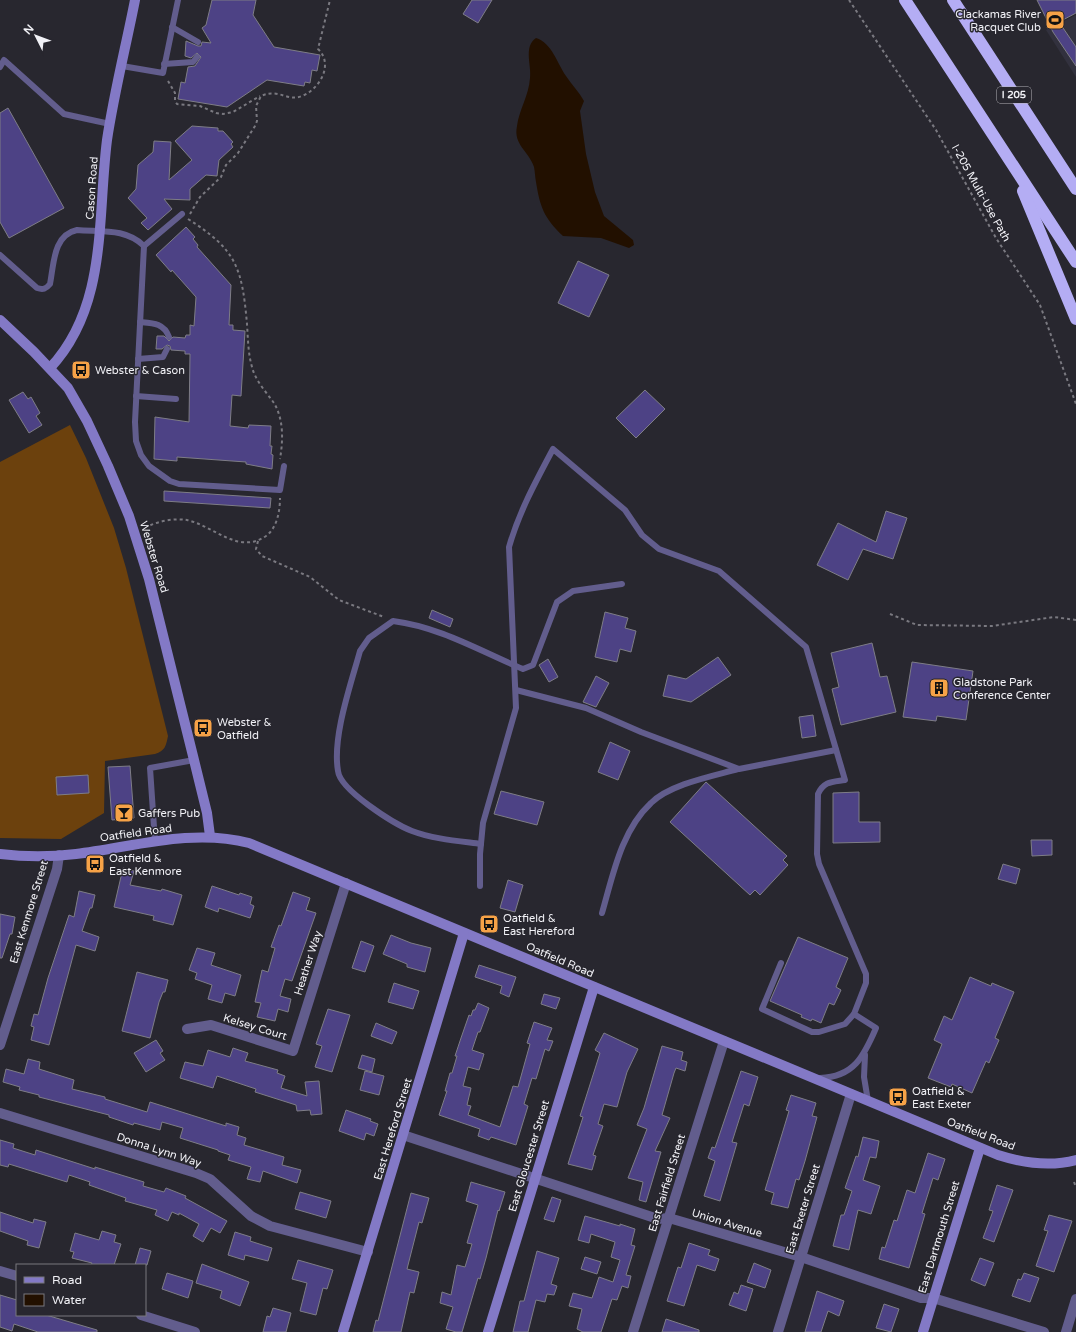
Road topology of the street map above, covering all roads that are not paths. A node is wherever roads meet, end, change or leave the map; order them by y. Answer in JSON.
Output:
{"nodes":[{"id":1,"x":136,"y":0,"type":"edge"},
{"id":2,"x":178,"y":0,"type":"edge"},
{"id":3,"x":905,"y":0,"type":"edge"},
{"id":4,"x":953,"y":0,"type":"edge"},
{"id":5,"x":172,"y":27,"type":"junction"},
{"id":6,"x":198,"y":42,"type":"dead end"},
{"id":7,"x":197,"y":57,"type":"dead end"},
{"id":8,"x":164,"y":64,"type":"junction"},
{"id":9,"x":122,"y":66,"type":"junction"},
{"id":10,"x":0,"y":67,"type":"edge"},
{"id":11,"x":110,"y":124,"type":"junction"},
{"id":12,"x":1012,"y":165,"type":"junction"},
{"id":13,"x":1076,"y":190,"type":"edge"},
{"id":14,"x":182,"y":214,"type":"dead end"},
{"id":15,"x":101,"y":232,"type":"junction"},
{"id":16,"x":144,"y":246,"type":"junction"},
{"id":17,"x":0,"y":254,"type":"edge"},
{"id":18,"x":1076,"y":262,"type":"edge"},
{"id":19,"x":1076,"y":319,"type":"edge"},
{"id":20,"x":0,"y":320,"type":"edge"},
{"id":21,"x":140,"y":322,"type":"junction"},
{"id":22,"x":169,"y":337,"type":"dead end"},
{"id":23,"x":167,"y":349,"type":"dead end"},
{"id":24,"x":138,"y":359,"type":"junction"},
{"id":25,"x":50,"y":368,"type":"junction"},
{"id":26,"x":136,"y":396,"type":"junction"},
{"id":27,"x":176,"y":398,"type":"dead end"},
{"id":28,"x":284,"y":466,"type":"road end"},
{"id":29,"x":622,"y":584,"type":"dead end"},
{"id":30,"x":513,"y":665,"type":"junction"},
{"id":31,"x":516,"y":690,"type":"junction"},
{"id":32,"x":836,"y":750,"type":"junction"},
{"id":33,"x":194,"y":760,"type":"junction"},
{"id":34,"x":739,"y":769,"type":"junction"},
{"id":35,"x":210,"y":836,"type":"junction"},
{"id":36,"x":155,"y":842,"type":"junction"},
{"id":37,"x":481,"y":844,"type":"junction"},
{"id":38,"x":0,"y":854,"type":"edge"},
{"id":39,"x":59,"y":855,"type":"junction"},
{"id":40,"x":346,"y":883,"type":"junction"},
{"id":41,"x":480,"y":886,"type":"dead end"},
{"id":42,"x":602,"y":913,"type":"dead end"},
{"id":43,"x":464,"y":933,"type":"junction"},
{"id":44,"x":781,"y":964,"type":"dead end"},
{"id":45,"x":594,"y":987,"type":"junction"},
{"id":46,"x":854,"y":1014,"type":"junction"},
{"id":47,"x":187,"y":1030,"type":"dead end"},
{"id":48,"x":724,"y":1041,"type":"junction"},
{"id":49,"x":0,"y":1045,"type":"edge"},
{"id":50,"x":293,"y":1051,"type":"joint"},
{"id":51,"x":865,"y":1053,"type":"junction"},
{"id":52,"x":814,"y":1079,"type":"junction"},
{"id":53,"x":851,"y":1094,"type":"junction"},
{"id":54,"x":868,"y":1101,"type":"junction"},
{"id":55,"x":0,"y":1113,"type":"edge"},
{"id":56,"x":403,"y":1135,"type":"junction"},
{"id":57,"x":980,"y":1148,"type":"junction"},
{"id":58,"x":1076,"y":1160,"type":"edge"},
{"id":59,"x":535,"y":1178,"type":"junction"},
{"id":60,"x":669,"y":1218,"type":"junction"},
{"id":61,"x":368,"y":1252,"type":"junction"},
{"id":62,"x":801,"y":1258,"type":"junction"},
{"id":63,"x":0,"y":1271,"type":"edge"},
{"id":64,"x":16,"y":1276,"type":"edge"},
{"id":65,"x":933,"y":1298,"type":"junction"},
{"id":66,"x":1076,"y":1299,"type":"edge"},
{"id":67,"x":144,"y":1316,"type":"edge"},
{"id":68,"x":195,"y":1332,"type":"edge"},
{"id":69,"x":343,"y":1332,"type":"edge"},
{"id":70,"x":488,"y":1332,"type":"edge"},
{"id":71,"x":634,"y":1332,"type":"edge"},
{"id":72,"x":778,"y":1332,"type":"edge"},
{"id":73,"x":923,"y":1332,"type":"edge"},
{"id":74,"x":1044,"y":1332,"type":"edge"},
{"id":75,"x":1066,"y":1332,"type":"edge"}],
"edges":[{"from":1,"to":9,"type":"street","name":"Cason Road"},
{"from":2,"to":5,"type":"lane"},
{"from":3,"to":12,"type":"highway"},
{"from":4,"to":13,"type":"highway","number":"I 205"},
{"from":5,"to":6,"type":"lane"},
{"from":5,"to":8,"type":"lane"},
{"from":7,"to":8,"type":"lane"},
{"from":8,"to":9,"type":"lane"},
{"from":9,"to":11,"type":"street","name":"Cason Road"},
{"from":10,"to":11,"type":"lane"},
{"from":11,"to":15,"type":"street","name":"Cason Road"},
{"from":12,"to":18,"type":"highway"},
{"from":12,"to":19,"type":"highway"},
{"from":14,"to":16,"type":"lane"},
{"from":15,"to":16,"type":"lane"},
{"from":15,"to":17,"type":"lane"},
{"from":15,"to":25,"type":"street","name":"Cason Road"},
{"from":16,"to":21,"type":"lane"},
{"from":20,"to":25,"type":"street","name":"Webster Road"},
{"from":21,"to":22,"type":"lane"},
{"from":21,"to":24,"type":"lane"},
{"from":23,"to":24,"type":"lane"},
{"from":24,"to":26,"type":"lane"},
{"from":25,"to":33,"type":"street","name":"Webster Road"},
{"from":26,"to":27,"type":"lane"},
{"from":26,"to":28,"type":"lane"},
{"from":29,"to":30,"type":"lane"},
{"from":30,"to":31,"type":"lane"},
{"from":30,"to":32,"type":"lane"},
{"from":30,"to":37,"type":"lane"},
{"from":31,"to":34,"type":"lane"},
{"from":31,"to":37,"type":"lane"},
{"from":32,"to":34,"type":"lane"},
{"from":32,"to":46,"type":"lane"},
{"from":33,"to":35,"type":"street","name":"Webster Road"},
{"from":33,"to":36,"type":"lane"},
{"from":34,"to":42,"type":"lane"},
{"from":35,"to":36,"type":"street","name":"Oatfield Road"},
{"from":35,"to":40,"type":"street","name":"Oatfield Road"},
{"from":36,"to":39,"type":"street","name":"Oatfield Road"},
{"from":37,"to":41,"type":"lane"},
{"from":38,"to":39,"type":"street","name":"Oatfield Road"},
{"from":39,"to":49,"type":"street","name":"East Kenmore Street"},
{"from":40,"to":43,"type":"street","name":"Oatfield Road"},
{"from":40,"to":50,"type":"street","name":"Heather Way"},
{"from":43,"to":45,"type":"street","name":"Oatfield Road"},
{"from":43,"to":56,"type":"street","name":"East Hereford Street"},
{"from":44,"to":46,"type":"lane"},
{"from":45,"to":48,"type":"street","name":"Oatfield Road"},
{"from":45,"to":59,"type":"street","name":"East Gloucester Street"},
{"from":46,"to":51,"type":"lane"},
{"from":47,"to":50,"type":"street","name":"Kelsey Court"},
{"from":48,"to":52,"type":"street","name":"Oatfield Road"},
{"from":48,"to":60,"type":"street","name":"East Fairfield Street"},
{"from":51,"to":52,"type":"lane"},
{"from":51,"to":54,"type":"lane"},
{"from":52,"to":53,"type":"street","name":"Oatfield Road"},
{"from":53,"to":54,"type":"street","name":"Oatfield Road"},
{"from":53,"to":62,"type":"street","name":"East Exeter Street"},
{"from":54,"to":57,"type":"street","name":"Oatfield Road"},
{"from":55,"to":61,"type":"street","name":"Donna Lynn Way"},
{"from":56,"to":59,"type":"street","name":"Union Avenue"},
{"from":56,"to":61,"type":"street","name":"East Hereford Street"},
{"from":57,"to":58,"type":"street","name":"Oatfield Road"},
{"from":57,"to":65,"type":"street","name":"East Dartmouth Street"},
{"from":59,"to":60,"type":"street","name":"Union Avenue"},
{"from":59,"to":70,"type":"street","name":"East Gloucester Street"},
{"from":60,"to":62,"type":"street","name":"Union Avenue"},
{"from":60,"to":71,"type":"street","name":"East Fairfield Street"},
{"from":61,"to":69,"type":"street","name":"East Hereford Street"},
{"from":62,"to":65,"type":"street","name":"Union Avenue"},
{"from":62,"to":72,"type":"street","name":"East Exeter Street"},
{"from":63,"to":64,"type":"street"},
{"from":65,"to":73,"type":"street","name":"East Dartmouth Street"},
{"from":65,"to":74,"type":"street","name":"Union Avenue"},
{"from":66,"to":75,"type":"street"},
{"from":67,"to":68,"type":"street"}]}
